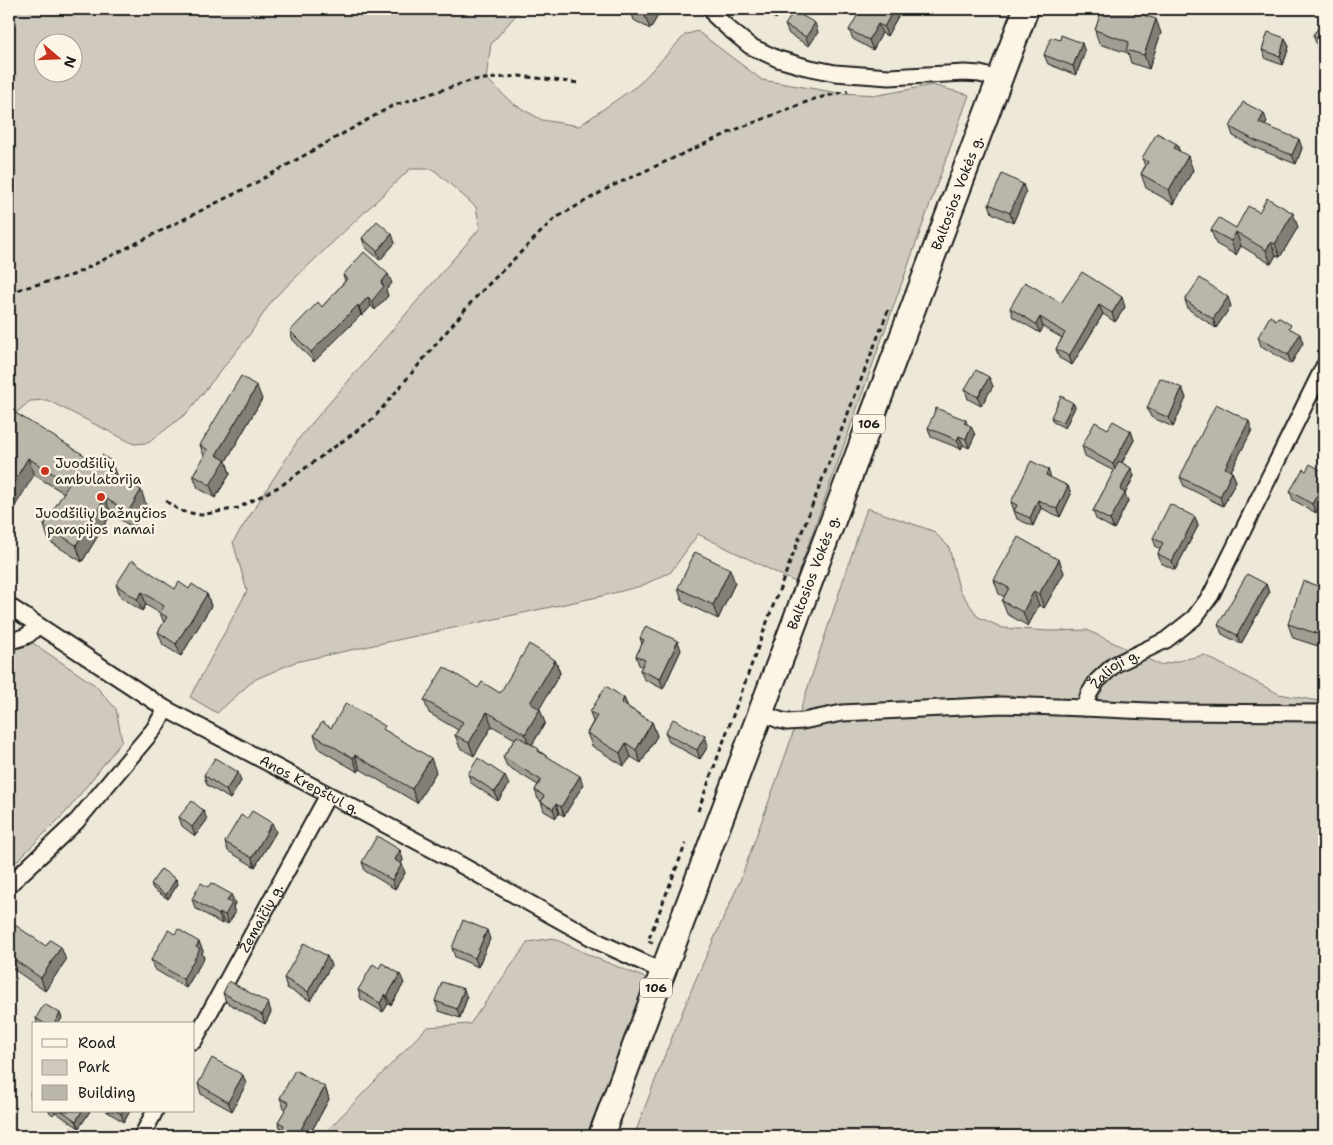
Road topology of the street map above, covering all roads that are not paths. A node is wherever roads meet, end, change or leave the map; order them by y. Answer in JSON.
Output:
{"nodes":[{"id":1,"x":711,"y":9,"type":"edge"},
{"id":2,"x":1026,"y":9,"type":"edge"},
{"id":3,"x":999,"y":79,"type":"junction"},
{"id":4,"x":1324,"y":366,"type":"edge"},
{"id":5,"x":9,"y":606,"type":"edge"},
{"id":6,"x":38,"y":625,"type":"junction"},
{"id":7,"x":9,"y":641,"type":"edge"},
{"id":8,"x":1084,"y":708,"type":"junction"},
{"id":9,"x":166,"y":709,"type":"junction"},
{"id":10,"x":759,"y":712,"type":"junction"},
{"id":11,"x":1324,"y":713,"type":"edge"},
{"id":12,"x":328,"y":795,"type":"junction"},
{"id":13,"x":9,"y":885,"type":"edge"},
{"id":14,"x":666,"y":961,"type":"junction"},
{"id":15,"x":195,"y":1039,"type":"edge"},
{"id":16,"x":154,"y":1112,"type":"edge"},
{"id":17,"x":142,"y":1136,"type":"edge"},
{"id":18,"x":601,"y":1136,"type":"edge"}],
"edges":[{"from":1,"to":3,"type":"street"},
{"from":2,"to":3,"type":"main road","name":"Baltosios Vokės g.","number":"106"},
{"from":3,"to":10,"type":"main road","name":"Baltosios Vokės g.","number":"106"},
{"from":4,"to":8,"type":"street","name":"Žalioji g."},
{"from":5,"to":6,"type":"street","name":"Anos Krepštul g."},
{"from":6,"to":7,"type":"street"},
{"from":6,"to":9,"type":"street","name":"Anos Krepštul g."},
{"from":8,"to":10,"type":"street","name":"Žalioji g."},
{"from":8,"to":11,"type":"street"},
{"from":9,"to":12,"type":"street","name":"Anos Krepštul g."},
{"from":9,"to":13,"type":"street"},
{"from":10,"to":14,"type":"main road","name":"Baltosios Vokės g.","number":"106"},
{"from":12,"to":14,"type":"street","name":"Anos Krepštul g."},
{"from":12,"to":15,"type":"street","name":"Žemaičių g."},
{"from":14,"to":18,"type":"main road","name":"Baltosios Vokės g.","number":"106"},
{"from":16,"to":17,"type":"street"}]}
